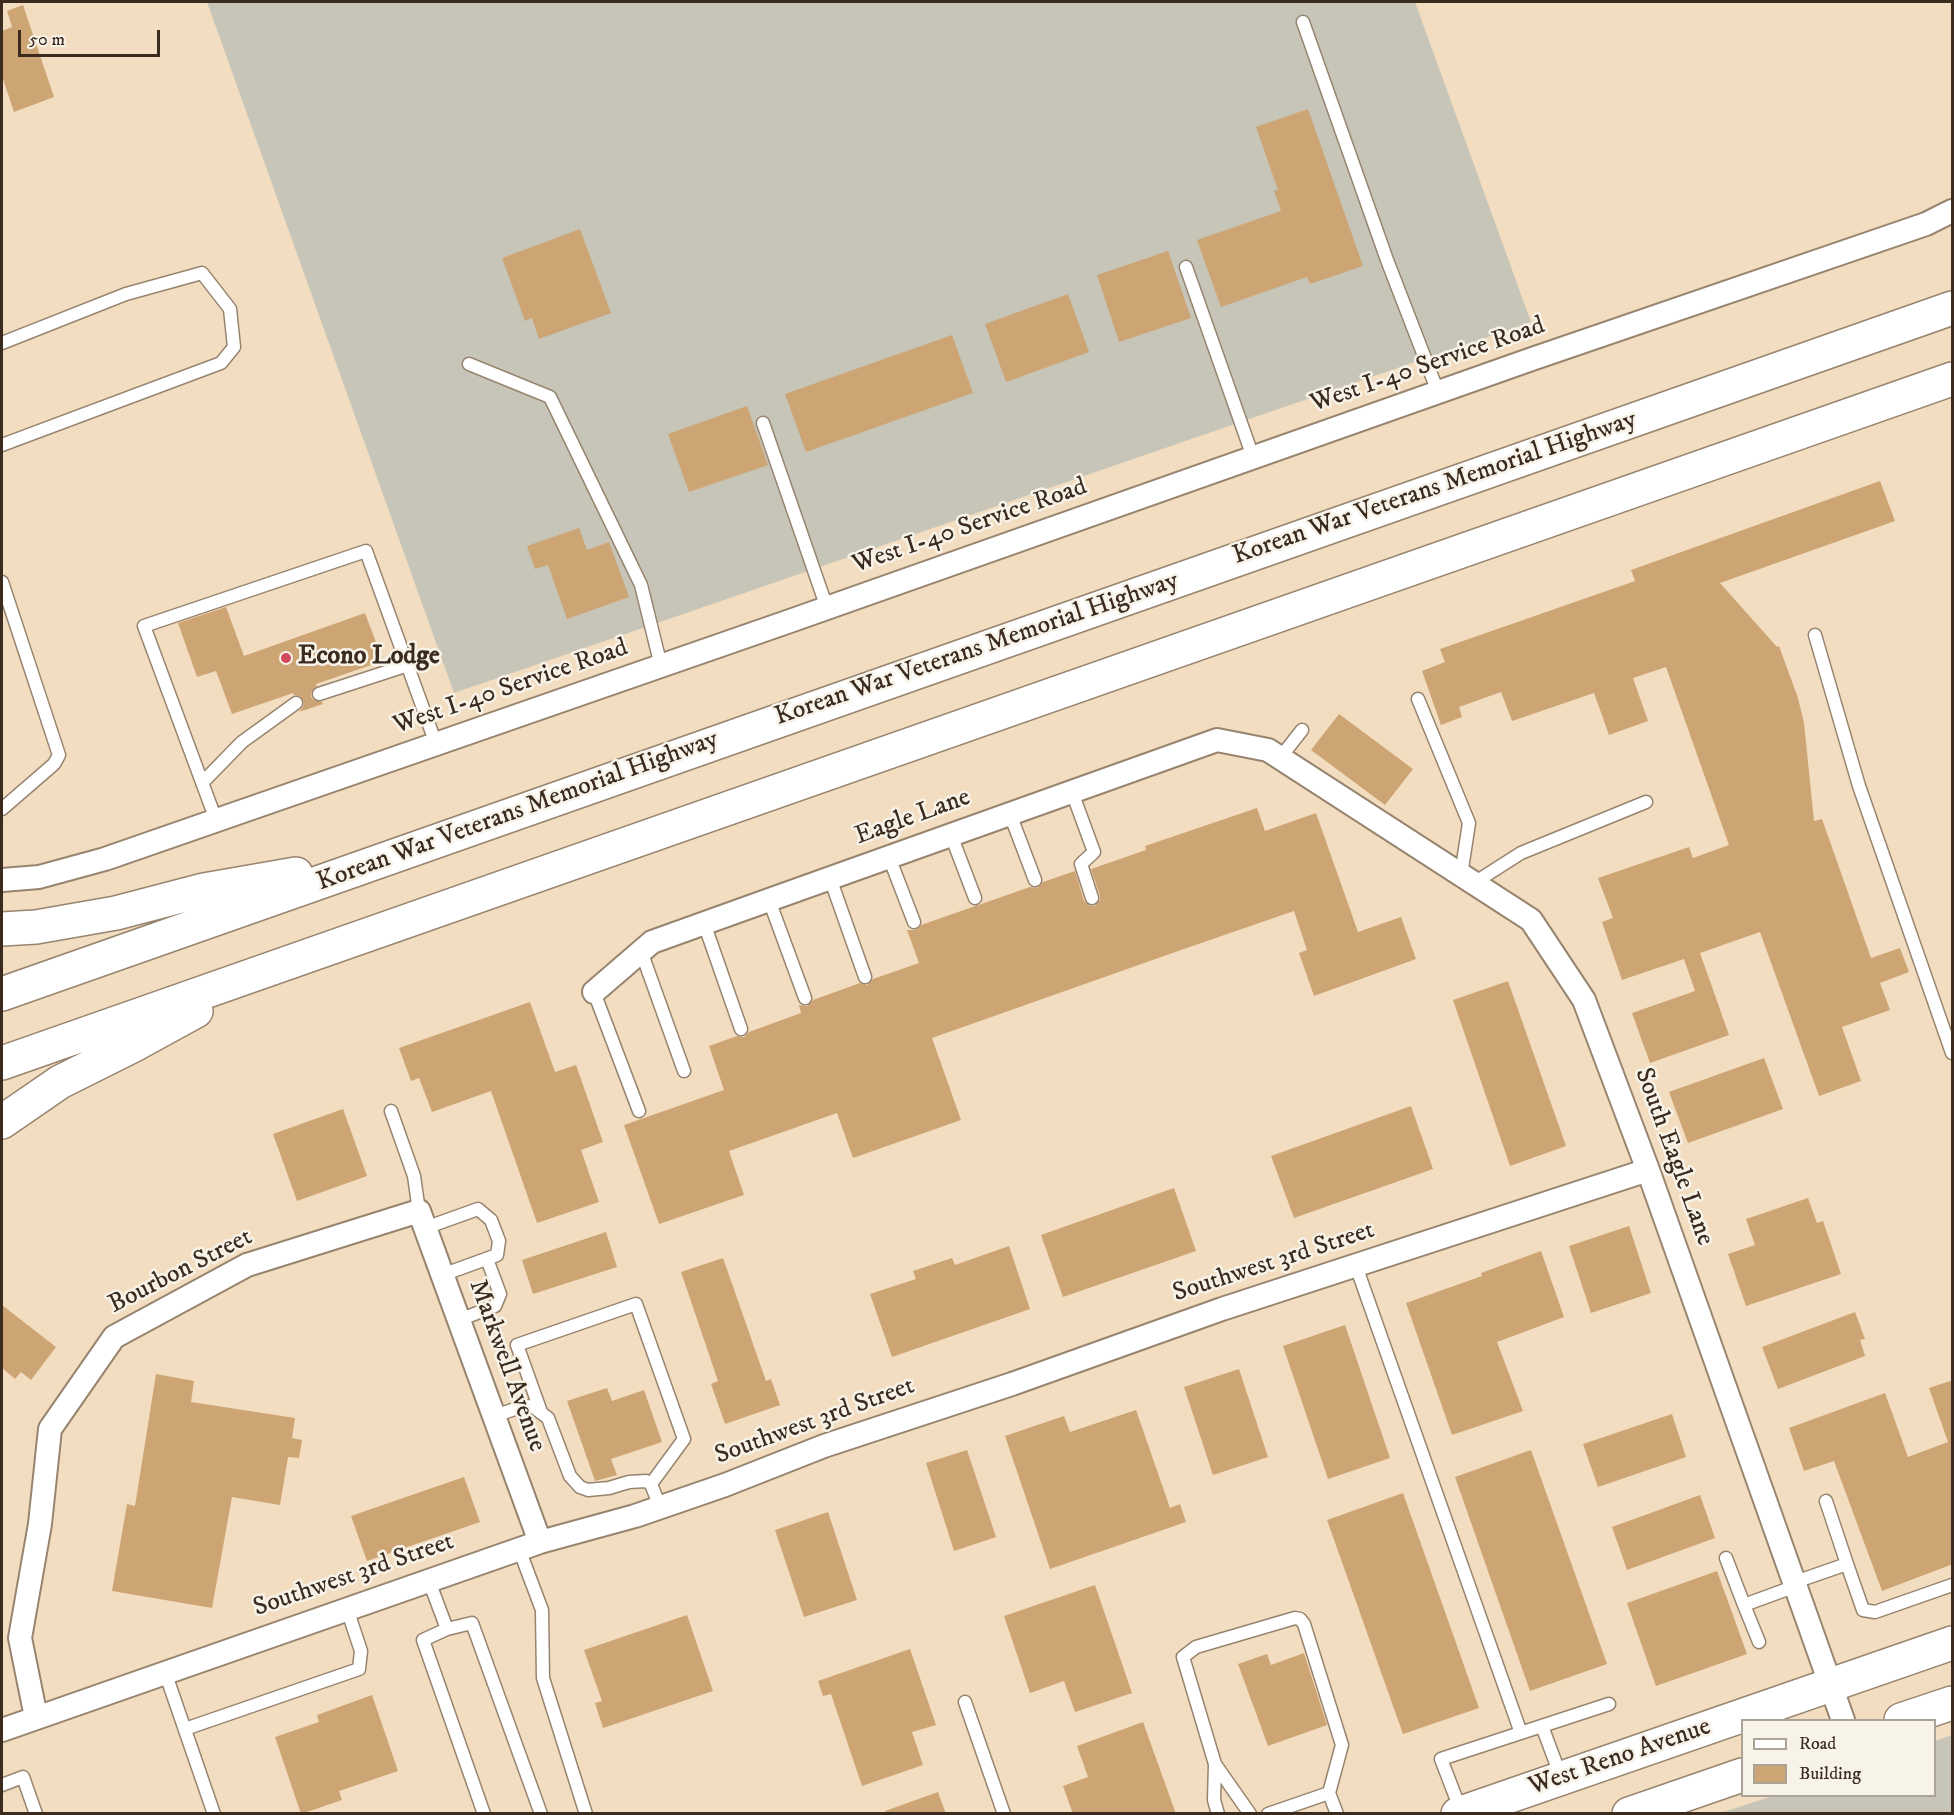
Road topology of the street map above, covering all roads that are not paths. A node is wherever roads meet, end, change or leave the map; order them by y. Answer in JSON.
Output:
{"nodes":[{"id":1,"x":1302,"y":22,"type":"dead end"},
{"id":2,"x":1953,"y":211,"type":"edge"},
{"id":3,"x":1186,"y":267,"type":"dead end"},
{"id":4,"x":1953,"y":308,"type":"edge"},
{"id":5,"x":2,"y":341,"type":"edge"},
{"id":6,"x":469,"y":364,"type":"dead end"},
{"id":7,"x":1953,"y":378,"type":"edge"},
{"id":8,"x":1438,"y":392,"type":"junction"},
{"id":9,"x":763,"y":423,"type":"dead end"},
{"id":10,"x":2,"y":445,"type":"edge"},
{"id":11,"x":1253,"y":457,"type":"junction"},
{"id":12,"x":2,"y":582,"type":"edge"},
{"id":13,"x":827,"y":608,"type":"junction"},
{"id":14,"x":1815,"y":634,"type":"dead end"},
{"id":15,"x":408,"y":665,"type":"junction"},
{"id":16,"x":661,"y":666,"type":"junction"},
{"id":17,"x":320,"y":694,"type":"dead end"},
{"id":18,"x":1419,"y":699,"type":"dead end"},
{"id":19,"x":296,"y":703,"type":"dead end"},
{"id":20,"x":1302,"y":730,"type":"dead end"},
{"id":21,"x":436,"y":744,"type":"junction"},
{"id":22,"x":1274,"y":754,"type":"junction"},
{"id":23,"x":202,"y":783,"type":"junction"},
{"id":24,"x":1072,"y":792,"type":"junction"},
{"id":25,"x":1646,"y":802,"type":"dead end"},
{"id":26,"x":2,"y":809,"type":"edge"},
{"id":27,"x":1010,"y":814,"type":"junction"},
{"id":28,"x":216,"y":820,"type":"junction"},
{"id":29,"x":951,"y":835,"type":"junction"},
{"id":30,"x":890,"y":857,"type":"junction"},
{"id":31,"x":387,"y":859,"type":"junction"},
{"id":32,"x":830,"y":878,"type":"junction"},
{"id":33,"x":1468,"y":879,"type":"junction"},
{"id":34,"x":2,"y":880,"type":"edge"},
{"id":35,"x":1035,"y":880,"type":"dead end"},
{"id":36,"x":975,"y":897,"type":"dead end"},
{"id":37,"x":1092,"y":898,"type":"dead end"},
{"id":38,"x":769,"y":900,"type":"junction"},
{"id":39,"x":914,"y":922,"type":"dead end"},
{"id":40,"x":704,"y":923,"type":"junction"},
{"id":41,"x":2,"y":929,"type":"edge"},
{"id":42,"x":641,"y":951,"type":"junction"},
{"id":43,"x":276,"y":966,"type":"junction"},
{"id":44,"x":865,"y":978,"type":"dead end"},
{"id":45,"x":594,"y":992,"type":"joint"},
{"id":46,"x":2,"y":994,"type":"edge"},
{"id":47,"x":805,"y":998,"type":"dead end"},
{"id":48,"x":741,"y":1029,"type":"dead end"},
{"id":49,"x":1952,"y":1053,"type":"edge"},
{"id":50,"x":2,"y":1063,"type":"edge"},
{"id":51,"x":684,"y":1071,"type":"dead end"},
{"id":52,"x":391,"y":1111,"type":"dead end"},
{"id":53,"x":639,"y":1111,"type":"dead end"},
{"id":54,"x":2,"y":1122,"type":"edge"},
{"id":55,"x":1648,"y":1170,"type":"junction"},
{"id":56,"x":422,"y":1220,"type":"junction"},
{"id":57,"x":487,"y":1259,"type":"junction"},
{"id":58,"x":1356,"y":1266,"type":"junction"},
{"id":59,"x":442,"y":1275,"type":"junction"},
{"id":60,"x":459,"y":1320,"type":"junction"},
{"id":61,"x":541,"y":1412,"type":"junction"},
{"id":62,"x":494,"y":1416,"type":"junction"},
{"id":63,"x":651,"y":1484,"type":"junction"},
{"id":64,"x":1826,"y":1501,"type":"dead end"},
{"id":65,"x":660,"y":1507,"type":"junction"},
{"id":66,"x":530,"y":1545,"type":"junction"},
{"id":67,"x":1726,"y":1558,"type":"dead end"},
{"id":68,"x":1847,"y":1564,"type":"junction"},
{"id":69,"x":429,"y":1581,"type":"junction"},
{"id":70,"x":1795,"y":1584,"type":"junction"},
{"id":71,"x":1953,"y":1585,"type":"edge"},
{"id":72,"x":1744,"y":1605,"type":"junction"},
{"id":73,"x":347,"y":1609,"type":"junction"},
{"id":74,"x":447,"y":1629,"type":"junction"},
{"id":75,"x":1759,"y":1642,"type":"dead end"},
{"id":76,"x":1953,"y":1643,"type":"edge"},
{"id":77,"x":165,"y":1672,"type":"junction"},
{"id":78,"x":1831,"y":1685,"type":"junction"},
{"id":79,"x":965,"y":1702,"type":"dead end"},
{"id":80,"x":1953,"y":1702,"type":"edge"},
{"id":81,"x":1609,"y":1704,"type":"dead end"},
{"id":82,"x":36,"y":1718,"type":"junction"},
{"id":83,"x":1843,"y":1719,"type":"edge"},
{"id":84,"x":1904,"y":1719,"type":"edge"},
{"id":85,"x":1542,"y":1726,"type":"junction"},
{"id":86,"x":185,"y":1729,"type":"junction"},
{"id":87,"x":2,"y":1730,"type":"edge"},
{"id":88,"x":1521,"y":1733,"type":"junction"},
{"id":89,"x":1215,"y":1764,"type":"junction"},
{"id":90,"x":1741,"y":1776,"type":"edge"},
{"id":91,"x":1561,"y":1778,"type":"junction"},
{"id":92,"x":2,"y":1785,"type":"edge"},
{"id":93,"x":1329,"y":1793,"type":"junction"},
{"id":94,"x":1460,"y":1813,"type":"edge"},
{"id":95,"x":36,"y":1814,"type":"edge"},
{"id":96,"x":214,"y":1814,"type":"edge"},
{"id":97,"x":484,"y":1814,"type":"edge"},
{"id":98,"x":541,"y":1814,"type":"edge"},
{"id":99,"x":586,"y":1814,"type":"edge"},
{"id":100,"x":1004,"y":1814,"type":"edge"},
{"id":101,"x":1218,"y":1814,"type":"edge"},
{"id":102,"x":1250,"y":1814,"type":"edge"},
{"id":103,"x":1268,"y":1814,"type":"edge"},
{"id":104,"x":1337,"y":1814,"type":"edge"},
{"id":105,"x":1629,"y":1814,"type":"edge"}],
"edges":[{"from":1,"to":8,"type":"lane"},
{"from":2,"to":8,"type":"street","name":"West I-40 Service Road"},
{"from":3,"to":11,"type":"lane"},
{"from":4,"to":31,"type":"main road","name":"Korean War Veterans Memorial Highway"},
{"from":5,"to":10,"type":"lane"},
{"from":6,"to":16,"type":"lane"},
{"from":7,"to":43,"type":"main road"},
{"from":8,"to":11,"type":"street","name":"West I-40 Service Road"},
{"from":9,"to":13,"type":"lane"},
{"from":11,"to":13,"type":"street","name":"West I-40 Service Road"},
{"from":12,"to":26,"type":"lane"},
{"from":13,"to":16,"type":"street","name":"West I-40 Service Road"},
{"from":14,"to":49,"type":"lane"},
{"from":15,"to":17,"type":"lane"},
{"from":15,"to":21,"type":"lane"},
{"from":15,"to":23,"type":"lane"},
{"from":16,"to":21,"type":"street","name":"West I-40 Service Road"},
{"from":18,"to":33,"type":"lane"},
{"from":19,"to":23,"type":"lane"},
{"from":20,"to":22,"type":"lane"},
{"from":21,"to":28,"type":"street","name":"West I-40 Service Road"},
{"from":22,"to":24,"type":"street","name":"Eagle Lane"},
{"from":22,"to":33,"type":"street","name":"South Eagle Lane"},
{"from":23,"to":28,"type":"lane"},
{"from":24,"to":27,"type":"street","name":"Eagle Lane"},
{"from":24,"to":37,"type":"lane"},
{"from":25,"to":33,"type":"lane"},
{"from":27,"to":29,"type":"street","name":"Eagle Lane"},
{"from":27,"to":35,"type":"lane"},
{"from":28,"to":34,"type":"street","name":"West I-40 Service Road"},
{"from":29,"to":30,"type":"street","name":"Eagle Lane"},
{"from":29,"to":36,"type":"lane"},
{"from":30,"to":32,"type":"street","name":"Eagle Lane"},
{"from":30,"to":39,"type":"lane"},
{"from":31,"to":41,"type":"main road"},
{"from":31,"to":46,"type":"main road","name":"Korean War Veterans Memorial Highway"},
{"from":32,"to":38,"type":"street","name":"Eagle Lane"},
{"from":32,"to":44,"type":"lane"},
{"from":33,"to":55,"type":"street","name":"South Eagle Lane"},
{"from":38,"to":40,"type":"street","name":"Eagle Lane"},
{"from":38,"to":47,"type":"lane"},
{"from":40,"to":42,"type":"street","name":"Eagle Lane"},
{"from":40,"to":48,"type":"lane"},
{"from":42,"to":45,"type":"street","name":"Eagle Lane"},
{"from":42,"to":51,"type":"lane"},
{"from":43,"to":50,"type":"main road"},
{"from":43,"to":54,"type":"main road"},
{"from":45,"to":53,"type":"lane"},
{"from":52,"to":56,"type":"lane"},
{"from":55,"to":58,"type":"street","name":"Southwest 3rd Street"},
{"from":55,"to":70,"type":"street","name":"South Eagle Lane"},
{"from":56,"to":57,"type":"lane"},
{"from":56,"to":59,"type":"street","name":"Markwell Avenue"},
{"from":56,"to":82,"type":"street","name":"Bourbon Street"},
{"from":57,"to":59,"type":"lane"},
{"from":57,"to":60,"type":"lane"},
{"from":58,"to":65,"type":"street","name":"Southwest 3rd Street"},
{"from":58,"to":88,"type":"lane"},
{"from":59,"to":60,"type":"street","name":"Markwell Avenue"},
{"from":60,"to":62,"type":"street","name":"Markwell Avenue"},
{"from":61,"to":62,"type":"lane"},
{"from":61,"to":63,"type":"lane"},
{"from":61,"to":63,"type":"lane"},
{"from":62,"to":66,"type":"street","name":"Markwell Avenue"},
{"from":63,"to":65,"type":"lane"},
{"from":64,"to":68,"type":"lane"},
{"from":65,"to":66,"type":"street","name":"Southwest 3rd Street"},
{"from":66,"to":69,"type":"street","name":"Southwest 3rd Street"},
{"from":66,"to":99,"type":"lane"},
{"from":67,"to":72,"type":"lane"},
{"from":68,"to":70,"type":"lane"},
{"from":68,"to":71,"type":"lane"},
{"from":69,"to":73,"type":"street","name":"Southwest 3rd Street"},
{"from":69,"to":74,"type":"lane"},
{"from":70,"to":72,"type":"lane"},
{"from":70,"to":78,"type":"street","name":"South Eagle Lane"},
{"from":72,"to":75,"type":"lane"},
{"from":73,"to":77,"type":"street","name":"Southwest 3rd Street"},
{"from":73,"to":86,"type":"lane"},
{"from":74,"to":97,"type":"lane"},
{"from":74,"to":98,"type":"lane"},
{"from":76,"to":78,"type":"main road","name":"West Reno Avenue"},
{"from":77,"to":82,"type":"street","name":"Southwest 3rd Street"},
{"from":77,"to":86,"type":"lane"},
{"from":78,"to":83,"type":"street","name":"South Eagle Lane"},
{"from":78,"to":91,"type":"main road","name":"West Reno Avenue"},
{"from":79,"to":100,"type":"lane"},
{"from":80,"to":84,"type":"main road"},
{"from":81,"to":85,"type":"lane"},
{"from":82,"to":87,"type":"street","name":"Southwest 3rd Street"},
{"from":85,"to":88,"type":"lane"},
{"from":85,"to":91,"type":"lane"},
{"from":86,"to":96,"type":"lane"},
{"from":88,"to":94,"type":"lane"},
{"from":89,"to":93,"type":"lane"},
{"from":89,"to":101,"type":"lane"},
{"from":89,"to":102,"type":"lane"},
{"from":90,"to":105,"type":"main road"},
{"from":91,"to":94,"type":"main road","name":"West Reno Avenue"},
{"from":92,"to":95,"type":"lane"},
{"from":93,"to":103,"type":"lane"},
{"from":93,"to":104,"type":"lane"}]}
